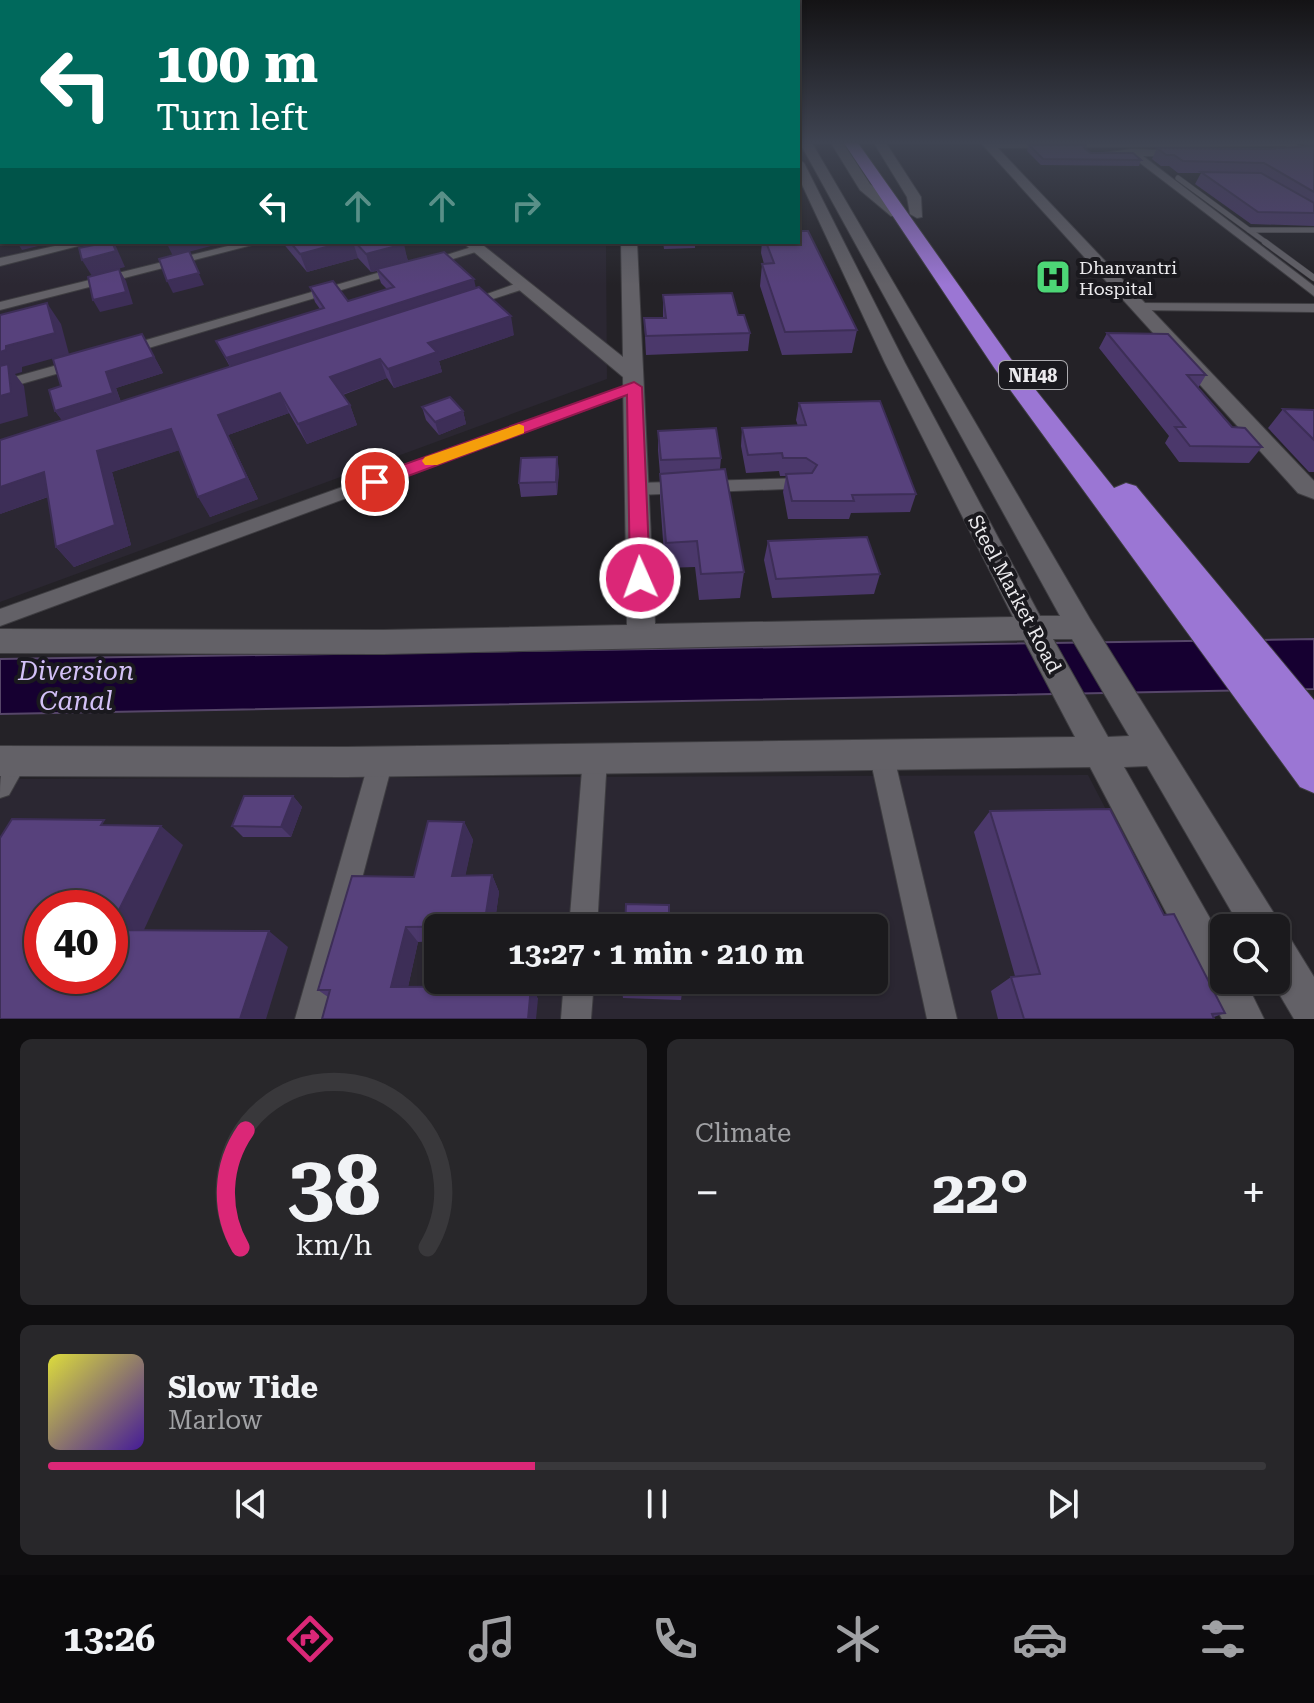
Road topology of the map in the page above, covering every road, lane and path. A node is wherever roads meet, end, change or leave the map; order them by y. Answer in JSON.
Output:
{"nodes":[{"id":1,"x":822,"y":191,"type":"edge"},
{"id":2,"x":823,"y":191,"type":"edge"},
{"id":3,"x":871,"y":191,"type":"edge"},
{"id":4,"x":889,"y":191,"type":"edge"},
{"id":5,"x":894,"y":191,"type":"edge"},
{"id":6,"x":910,"y":191,"type":"edge"},
{"id":7,"x":1031,"y":191,"type":"edge"},
{"id":8,"x":1188,"y":191,"type":"edge"},
{"id":9,"x":1192,"y":191,"type":"edge"},
{"id":10,"x":907,"y":213,"type":"junction"},
{"id":11,"x":1234,"y":230,"type":"junction"},
{"id":12,"x":1250,"y":230,"type":"junction"},
{"id":13,"x":1314,"y":230,"type":"edge"},
{"id":14,"x":79,"y":244,"type":"edge"},
{"id":15,"x":250,"y":244,"type":"edge"},
{"id":16,"x":629,"y":244,"type":"edge"},
{"id":17,"x":474,"y":245,"type":"edge"},
{"id":18,"x":0,"y":262,"type":"edge"},
{"id":19,"x":523,"y":285,"type":"junction"},
{"id":20,"x":1314,"y":287,"type":"edge"},
{"id":21,"x":0,"y":306,"type":"edge"},
{"id":22,"x":1139,"y":307,"type":"junction"},
{"id":23,"x":1314,"y":308,"type":"edge"},
{"id":24,"x":448,"y":310,"type":"edge"},
{"id":25,"x":119,"y":352,"type":"edge"},
{"id":26,"x":90,"y":360,"type":"edge"},
{"id":27,"x":634,"y":382,"type":"junction"},
{"id":28,"x":0,"y":386,"type":"edge"},
{"id":29,"x":802,"y":484,"type":"edge"},
{"id":30,"x":637,"y":489,"type":"junction"},
{"id":31,"x":1314,"y":491,"type":"edge"},
{"id":32,"x":0,"y":618,"type":"edge"},
{"id":33,"x":1080,"y":627,"type":"junction"},
{"id":34,"x":1032,"y":628,"type":"junction"},
{"id":35,"x":641,"y":637,"type":"junction"},
{"id":36,"x":0,"y":641,"type":"edge"},
{"id":37,"x":1099,"y":751,"type":"junction"},
{"id":38,"x":1155,"y":751,"type":"junction"},
{"id":39,"x":881,"y":753,"type":"junction"},
{"id":40,"x":1311,"y":754,"type":"edge"},
{"id":41,"x":595,"y":758,"type":"junction"},
{"id":42,"x":381,"y":761,"type":"junction"},
{"id":43,"x":5,"y":770,"type":"edge"},
{"id":44,"x":584,"y":914,"type":"edge"},
{"id":45,"x":1254,"y":914,"type":"edge"},
{"id":46,"x":1290,"y":975,"type":"edge"},
{"id":47,"x":578,"y":994,"type":"edge"},
{"id":48,"x":1314,"y":1015,"type":"edge"},
{"id":49,"x":310,"y":1019,"type":"edge"},
{"id":50,"x":576,"y":1019,"type":"edge"},
{"id":51,"x":942,"y":1019,"type":"edge"},
{"id":52,"x":1244,"y":1019,"type":"edge"}],
"edges":[{"from":1,"to":34,"type":"street","name":"Steel Market Road"},
{"from":2,"to":33,"type":"street","name":"Steel Market Road"},
{"from":3,"to":10,"type":"street"},
{"from":4,"to":10,"type":"highway","number":"NH48"},
{"from":5,"to":10,"type":"highway","number":"NH48"},
{"from":6,"to":10,"type":"street"},
{"from":7,"to":22,"type":"street"},
{"from":8,"to":11,"type":"street"},
{"from":9,"to":12,"type":"lane"},
{"from":10,"to":40,"type":"highway","number":"NH48"},
{"from":11,"to":12,"type":"lane"},
{"from":11,"to":20,"type":"street"},
{"from":12,"to":13,"type":"lane"},
{"from":12,"to":20,"type":"lane"},
{"from":14,"to":18,"type":"street"},
{"from":15,"to":21,"type":"street"},
{"from":16,"to":27,"type":"street"},
{"from":17,"to":19,"type":"street"},
{"from":17,"to":25,"type":"street"},
{"from":19,"to":24,"type":"street"},
{"from":19,"to":27,"type":"street"},
{"from":22,"to":23,"type":"street"},
{"from":22,"to":31,"type":"street"},
{"from":26,"to":28,"type":"street"},
{"from":27,"to":30,"type":"street"},
{"from":27,"to":32,"type":"street"},
{"from":29,"to":30,"type":"street"},
{"from":30,"to":35,"type":"street"},
{"from":33,"to":34,"type":"street"},
{"from":33,"to":38,"type":"street","name":"Steel Market Road"},
{"from":34,"to":35,"type":"street"},
{"from":34,"to":37,"type":"street","name":"Steel Market Road"},
{"from":35,"to":36,"type":"street"},
{"from":37,"to":38,"type":"street"},
{"from":37,"to":39,"type":"street"},
{"from":37,"to":52,"type":"street","name":"Steel Market Road"},
{"from":38,"to":45,"type":"street","name":"Steel Market Road"},
{"from":39,"to":41,"type":"street"},
{"from":39,"to":51,"type":"street"},
{"from":41,"to":42,"type":"street"},
{"from":41,"to":44,"type":"street"},
{"from":42,"to":43,"type":"street"},
{"from":42,"to":49,"type":"street"},
{"from":46,"to":48,"type":"street"},
{"from":47,"to":50,"type":"street"}]}
